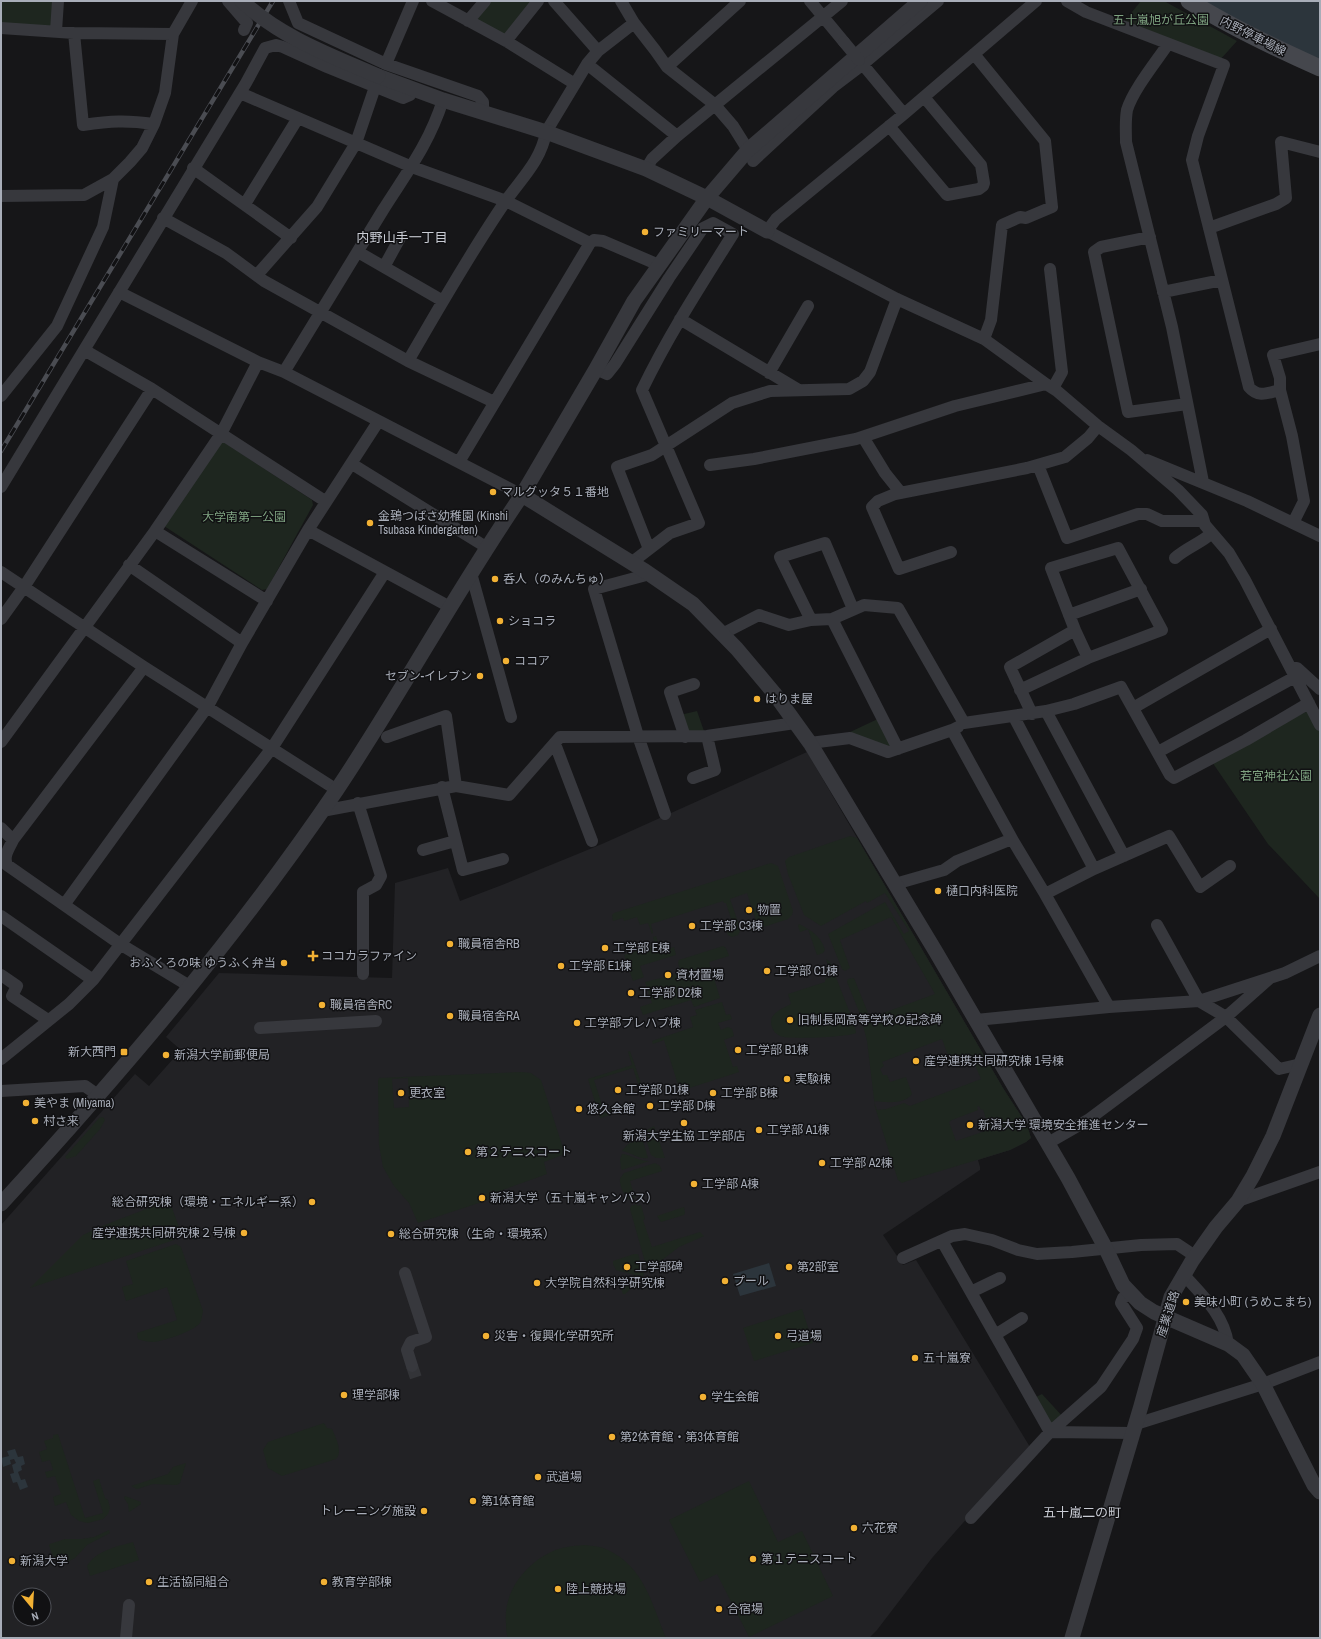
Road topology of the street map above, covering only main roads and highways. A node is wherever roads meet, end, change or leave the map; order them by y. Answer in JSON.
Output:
{"nodes":[{"id":1,"x":1189,"y":1,"type":"edge"},
{"id":2,"x":1320,"y":68,"type":"edge"}],
"edges":[{"from":1,"to":2,"type":"main road","name":"内野停車場線"}]}
